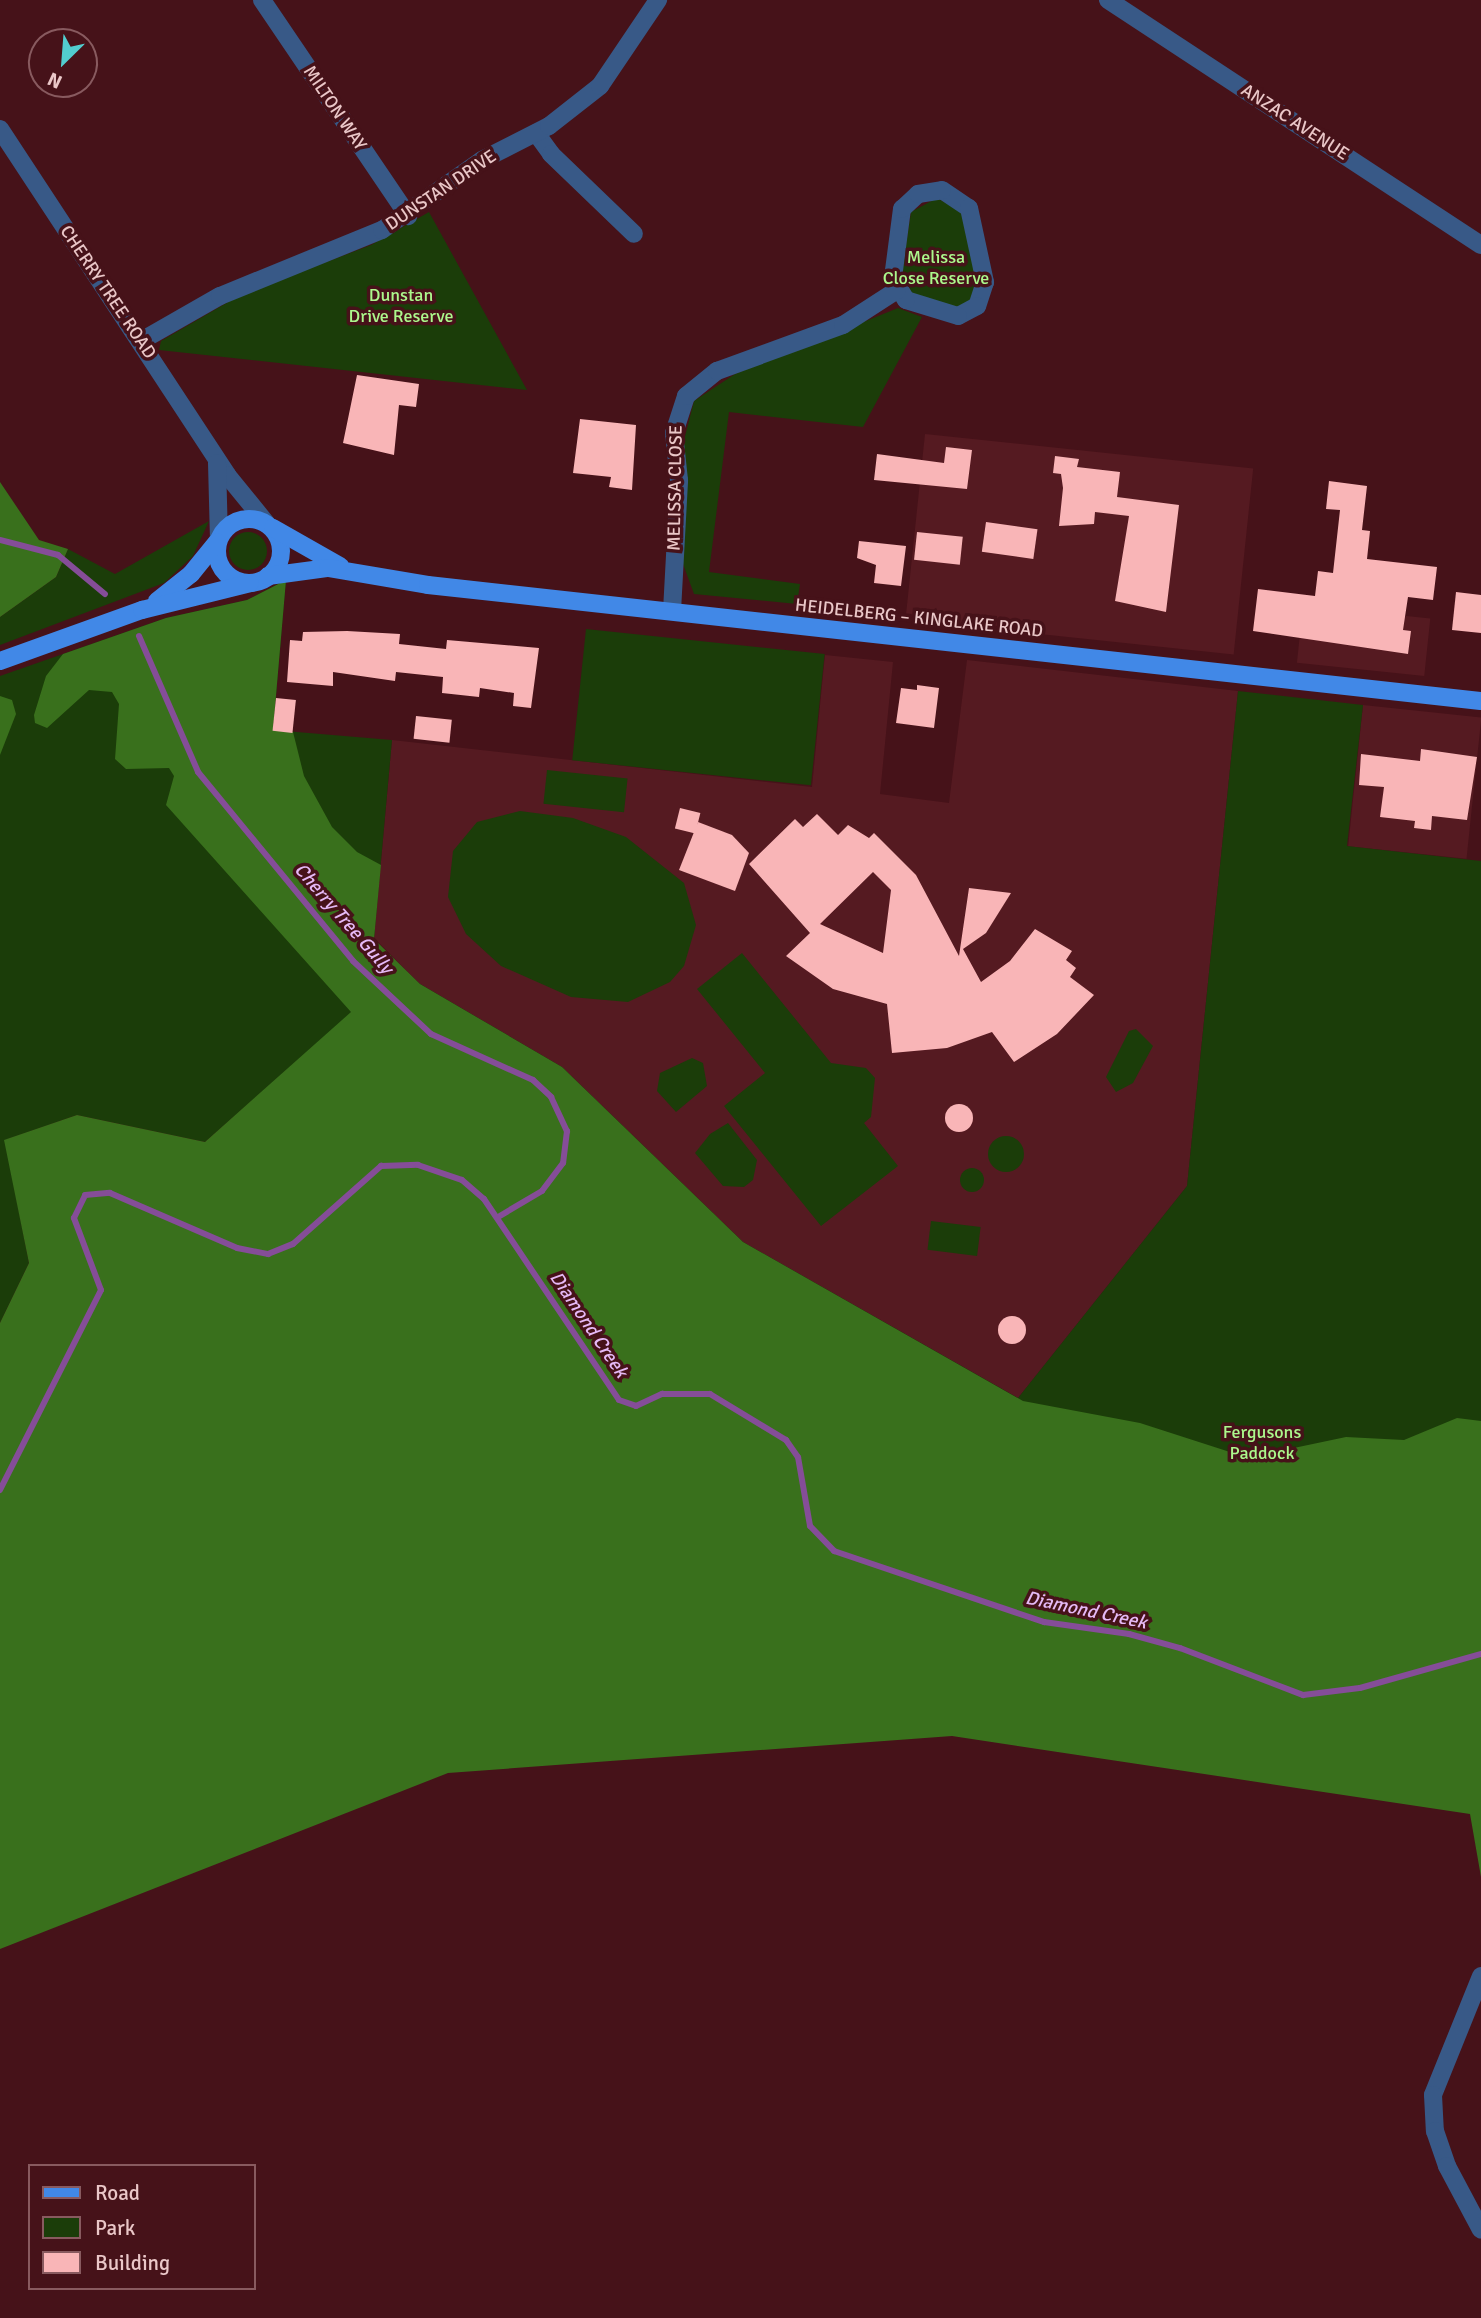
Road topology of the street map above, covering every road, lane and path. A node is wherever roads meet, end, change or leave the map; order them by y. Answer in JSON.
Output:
{"nodes":[{"id":1,"x":262,"y":0,"type":"edge"},
{"id":2,"x":658,"y":0,"type":"edge"},
{"id":3,"x":1116,"y":2,"type":"edge"},
{"id":4,"x":0,"y":130,"type":"edge"},
{"id":5,"x":536,"y":133,"type":"junction"},
{"id":6,"x":408,"y":216,"type":"junction"},
{"id":7,"x":634,"y":233,"type":"dead end"},
{"id":8,"x":1479,"y":239,"type":"edge"},
{"id":9,"x":897,"y":290,"type":"junction"},
{"id":10,"x":141,"y":341,"type":"junction"},
{"id":11,"x":215,"y":456,"type":"junction"},
{"id":12,"x":269,"y":526,"type":"junction"},
{"id":13,"x":218,"y":540,"type":"junction"},
{"id":14,"x":353,"y":572,"type":"junction"},
{"id":15,"x":268,"y":576,"type":"junction"},
{"id":16,"x":250,"y":583,"type":"junction"},
{"id":17,"x":142,"y":610,"type":"junction"},
{"id":18,"x":672,"y":611,"type":"junction"},
{"id":19,"x":0,"y":661,"type":"edge"},
{"id":20,"x":1481,"y":701,"type":"edge"},
{"id":21,"x":1481,"y":1976,"type":"edge"},
{"id":22,"x":1481,"y":2231,"type":"edge"}],
"edges":[{"from":1,"to":6,"type":"street","name":"MILTON WAY"},
{"from":2,"to":5,"type":"street","name":"DUNSTAN DRIVE"},
{"from":3,"to":8,"type":"street","name":"ANZAC AVENUE"},
{"from":4,"to":10,"type":"street","name":"CHERRY TREE ROAD"},
{"from":5,"to":6,"type":"street","name":"DUNSTAN DRIVE"},
{"from":5,"to":7,"type":"street"},
{"from":6,"to":10,"type":"street","name":"DUNSTAN DRIVE"},
{"from":9,"to":9,"type":"street"},
{"from":9,"to":18,"type":"street","name":"MELISSA CLOSE"},
{"from":10,"to":11,"type":"street","name":"CHERRY TREE ROAD"},
{"from":11,"to":12,"type":"street","name":"CHERRY TREE ROAD"},
{"from":11,"to":13,"type":"street","name":"CHERRY TREE ROAD"},
{"from":12,"to":13,"type":"main road"},
{"from":12,"to":14,"type":"main road","name":"HEIDELBERG – KINGLAKE ROAD"},
{"from":12,"to":15,"type":"main road"},
{"from":13,"to":16,"type":"main road"},
{"from":13,"to":17,"type":"main road"},
{"from":14,"to":15,"type":"main road","name":"HEIDELBERG – KINGLAKE ROAD"},
{"from":14,"to":18,"type":"main road","name":"HEIDELBERG – KINGLAKE ROAD"},
{"from":15,"to":16,"type":"main road"},
{"from":16,"to":17,"type":"main road"},
{"from":17,"to":19,"type":"main road"},
{"from":18,"to":20,"type":"main road","name":"HEIDELBERG – KINGLAKE ROAD"},
{"from":21,"to":22,"type":"street"}]}
